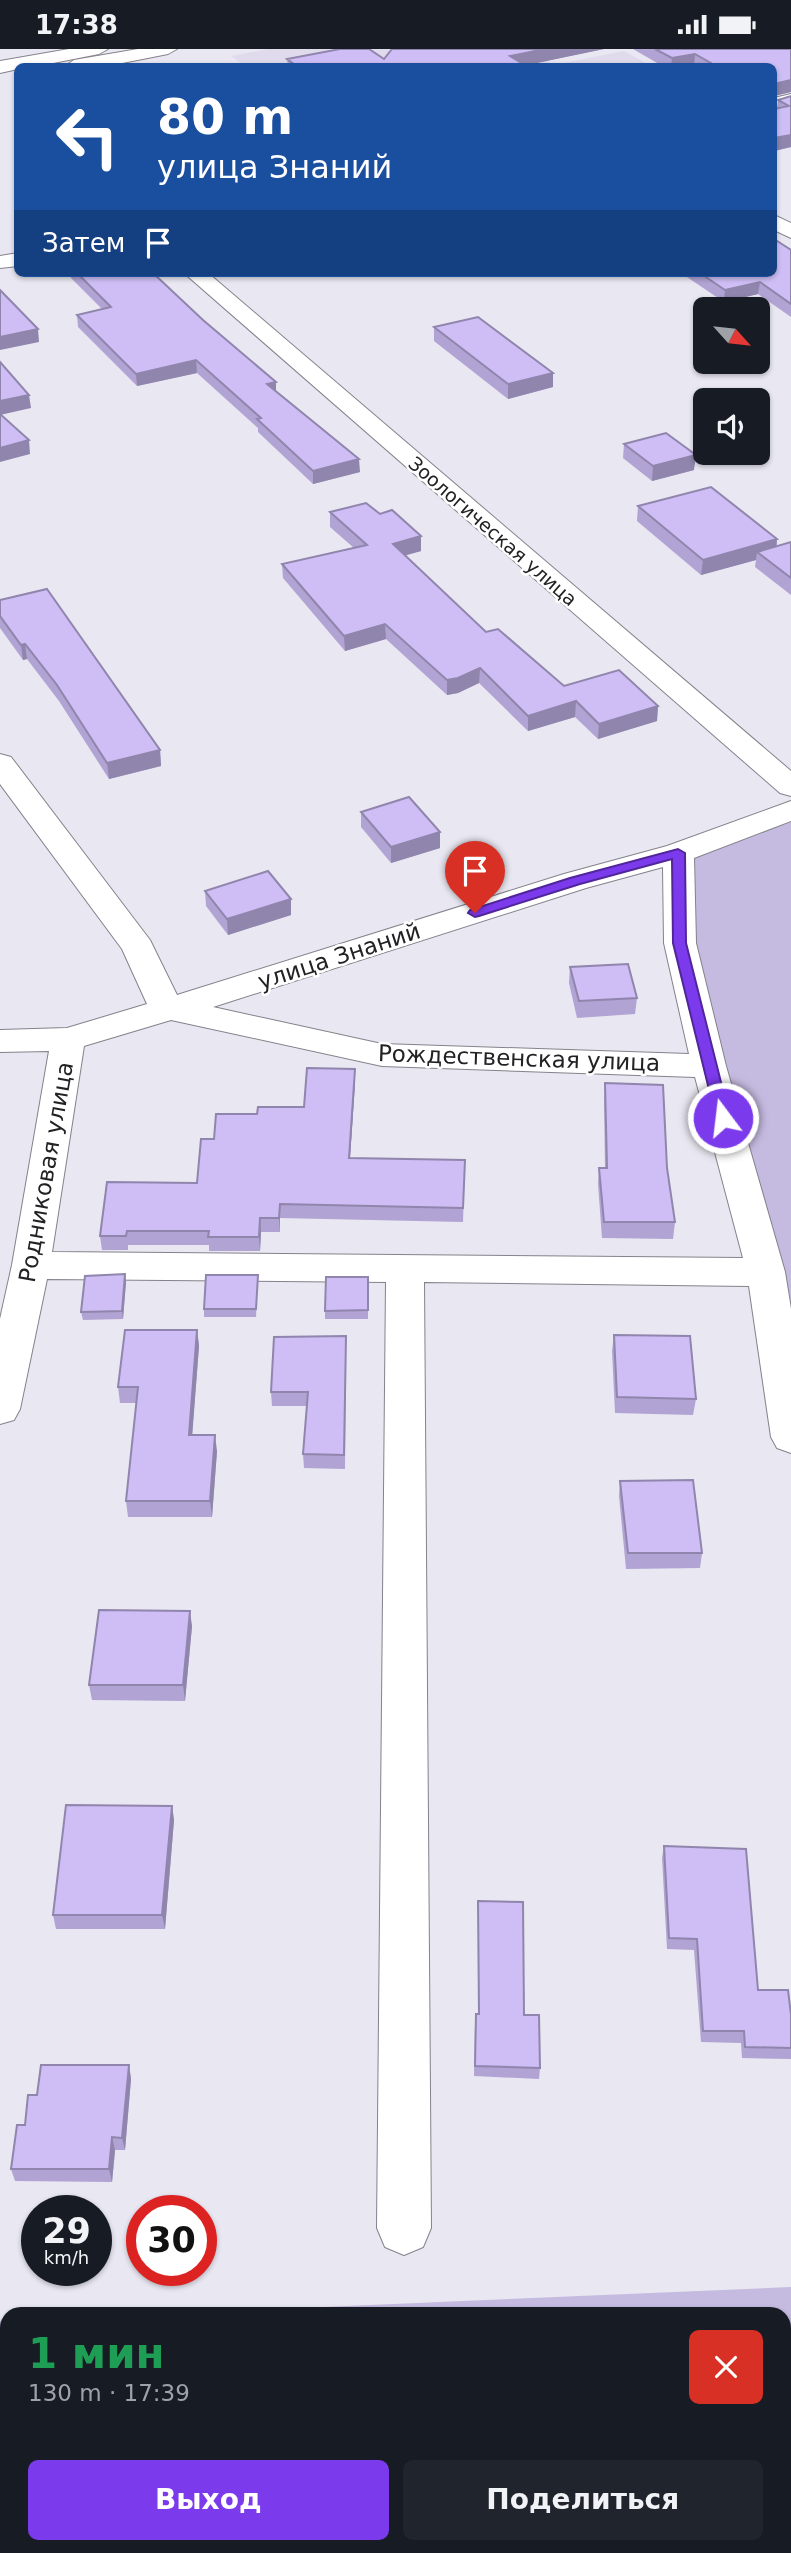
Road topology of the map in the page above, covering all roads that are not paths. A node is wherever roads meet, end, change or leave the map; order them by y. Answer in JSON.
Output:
{"nodes":[{"id":1,"x":99,"y":49,"type":"edge"},
{"id":2,"x":168,"y":49,"type":"edge"},
{"id":3,"x":22,"y":63,"type":"edge"},
{"id":4,"x":93,"y":63,"type":"edge"},
{"id":5,"x":200,"y":277,"type":"edge"},
{"id":6,"x":0,"y":763,"type":"edge"},
{"id":7,"x":791,"y":787,"type":"edge"},
{"id":8,"x":791,"y":810,"type":"edge"},
{"id":9,"x":678,"y":853,"type":"junction"},
{"id":10,"x":166,"y":1008,"type":"junction"},
{"id":11,"x":68,"y":1039,"type":"junction"},
{"id":12,"x":0,"y":1041,"type":"edge"},
{"id":13,"x":709,"y":1066,"type":"junction"},
{"id":14,"x":31,"y":1265,"type":"junction"},
{"id":15,"x":405,"y":1269,"type":"junction"},
{"id":16,"x":766,"y":1272,"type":"junction"},
{"id":17,"x":0,"y":1409,"type":"edge"},
{"id":18,"x":791,"y":1437,"type":"edge"},
{"id":19,"x":404,"y":2228,"type":"dead end"}],
"edges":[{"from":1,"to":3,"type":"main road"},
{"from":2,"to":4,"type":"main road"},
{"from":5,"to":7,"type":"main road","name":"Зоологическая улица"},
{"from":6,"to":10,"type":"main road"},
{"from":8,"to":9,"type":"main road","name":"улица Знаний"},
{"from":9,"to":10,"type":"main road","name":"улица Знаний"},
{"from":9,"to":13,"type":"main road"},
{"from":10,"to":11,"type":"main road","name":"Родниковая улица"},
{"from":10,"to":13,"type":"main road","name":"Рождественская улица"},
{"from":11,"to":12,"type":"main road"},
{"from":11,"to":14,"type":"main road","name":"Родниковая улица"},
{"from":13,"to":16,"type":"main road"},
{"from":14,"to":15,"type":"main road"},
{"from":14,"to":17,"type":"main road","name":"Родниковая улица"},
{"from":15,"to":16,"type":"main road"},
{"from":15,"to":19,"type":"main road"},
{"from":16,"to":18,"type":"main road"}]}
